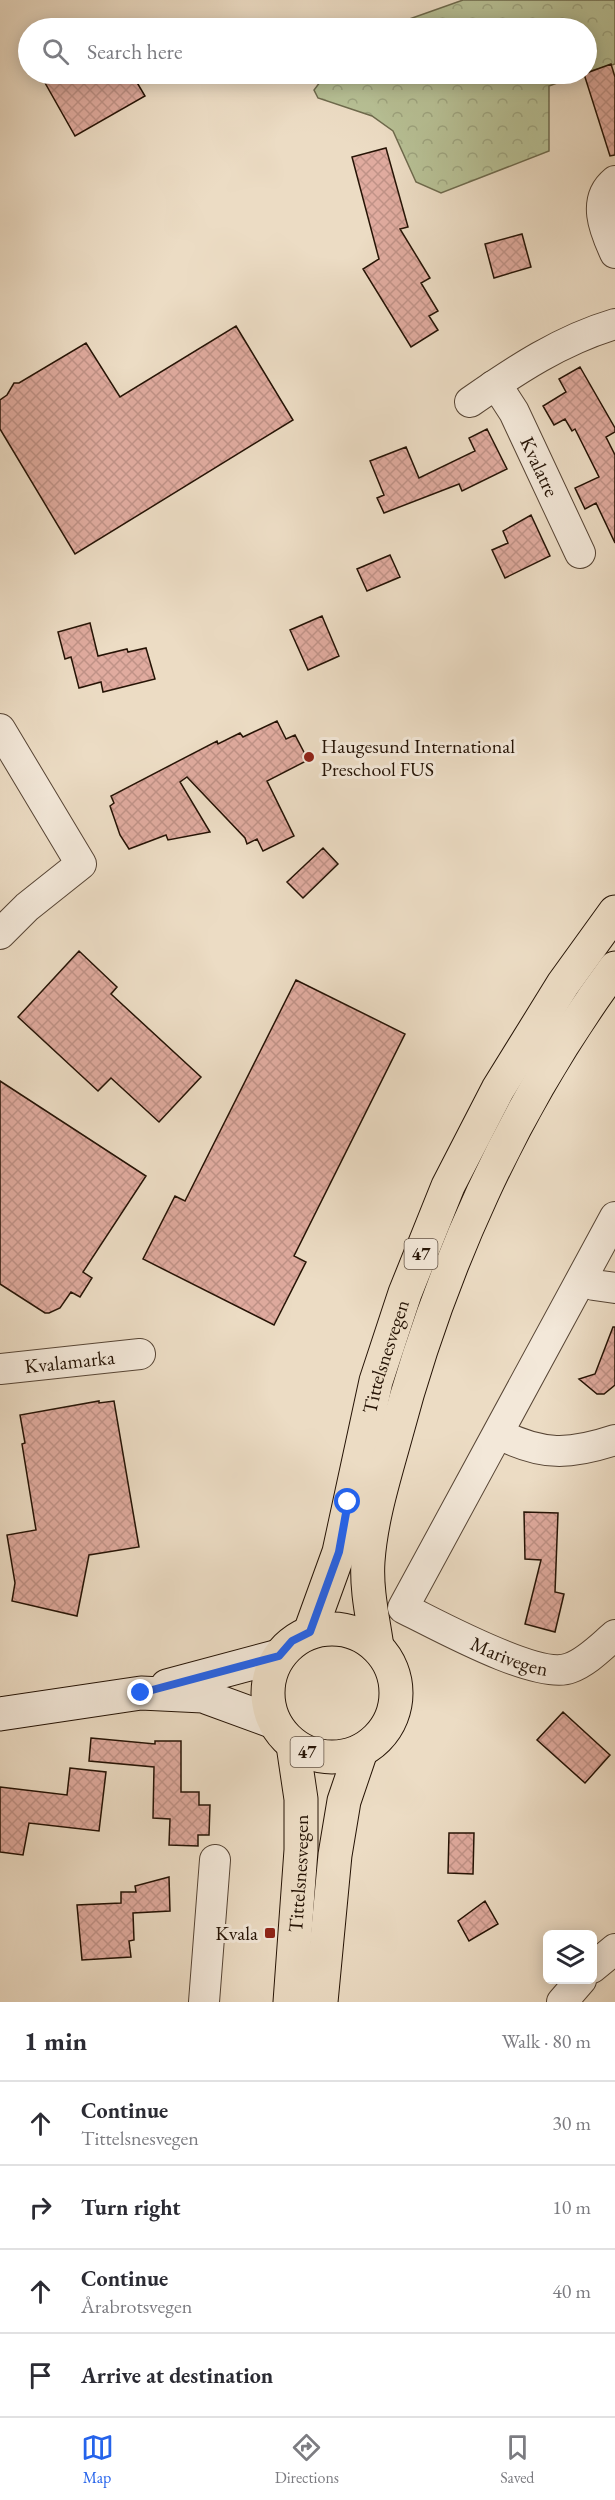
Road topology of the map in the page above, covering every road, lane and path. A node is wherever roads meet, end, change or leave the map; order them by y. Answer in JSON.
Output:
{"nodes":[{"id":1,"x":615,"y":181,"type":"edge"},
{"id":2,"x":615,"y":253,"type":"edge"},
{"id":3,"x":615,"y":324,"type":"edge"},
{"id":4,"x":580,"y":553,"type":"dead end"},
{"id":5,"x":0,"y":729,"type":"edge"},
{"id":6,"x":615,"y":912,"type":"edge"},
{"id":7,"x":0,"y":934,"type":"edge"},
{"id":8,"x":615,"y":969,"type":"edge"},
{"id":9,"x":615,"y":1217,"type":"edge"},
{"id":10,"x":582,"y":1279,"type":"junction"},
{"id":11,"x":615,"y":1288,"type":"edge"},
{"id":12,"x":140,"y":1354,"type":"dead end"},
{"id":13,"x":0,"y":1369,"type":"edge"},
{"id":14,"x":499,"y":1434,"type":"junction"},
{"id":15,"x":615,"y":1440,"type":"edge"},
{"id":16,"x":310,"y":1632,"type":"junction"},
{"id":17,"x":615,"y":1635,"type":"edge"},
{"id":18,"x":377,"y":1647,"type":"junction"},
{"id":19,"x":279,"y":1656,"type":"junction"},
{"id":20,"x":141,"y":1693,"type":"junction"},
{"id":21,"x":0,"y":1714,"type":"edge"},
{"id":22,"x":283,"y":1734,"type":"junction"},
{"id":23,"x":361,"y":1751,"type":"junction"},
{"id":24,"x":215,"y":1860,"type":"dead end"},
{"id":25,"x":615,"y":1949,"type":"edge"},
{"id":26,"x":597,"y":1964,"type":"edge"},
{"id":27,"x":577,"y":1984,"type":"edge"},
{"id":28,"x":204,"y":2002,"type":"edge"},
{"id":29,"x":290,"y":2002,"type":"edge"},
{"id":30,"x":321,"y":2002,"type":"edge"},
{"id":31,"x":562,"y":2002,"type":"edge"}],
"edges":[{"from":1,"to":2,"type":"street"},
{"from":3,"to":4,"type":"street","name":"Kvalatre"},
{"from":5,"to":7,"type":"street"},
{"from":6,"to":16,"type":"main road","name":"Tittelsnesvegen","number":"47"},
{"from":8,"to":18,"type":"main road","name":"Tittelsnesvegen","number":"47"},
{"from":9,"to":10,"type":"street"},
{"from":10,"to":11,"type":"street"},
{"from":10,"to":14,"type":"street"},
{"from":12,"to":13,"type":"street","name":"Kvalamarka"},
{"from":14,"to":15,"type":"street"},
{"from":14,"to":17,"type":"street","name":"Marivegen"},
{"from":16,"to":18,"type":"main road","number":"47"},
{"from":16,"to":19,"type":"main road","number":"47"},
{"from":18,"to":23,"type":"main road","number":"47"},
{"from":19,"to":20,"type":"main road"},
{"from":19,"to":22,"type":"main road","number":"47"},
{"from":20,"to":21,"type":"main road"},
{"from":20,"to":22,"type":"main road"},
{"from":22,"to":23,"type":"main road","number":"47"},
{"from":22,"to":29,"type":"main road","name":"Tittelsnesvegen","number":"47"},
{"from":23,"to":30,"type":"main road","name":"Tittelsnesvegen","number":"47"},
{"from":24,"to":28,"type":"street"},
{"from":25,"to":26,"type":"street"},
{"from":27,"to":31,"type":"street"}]}
